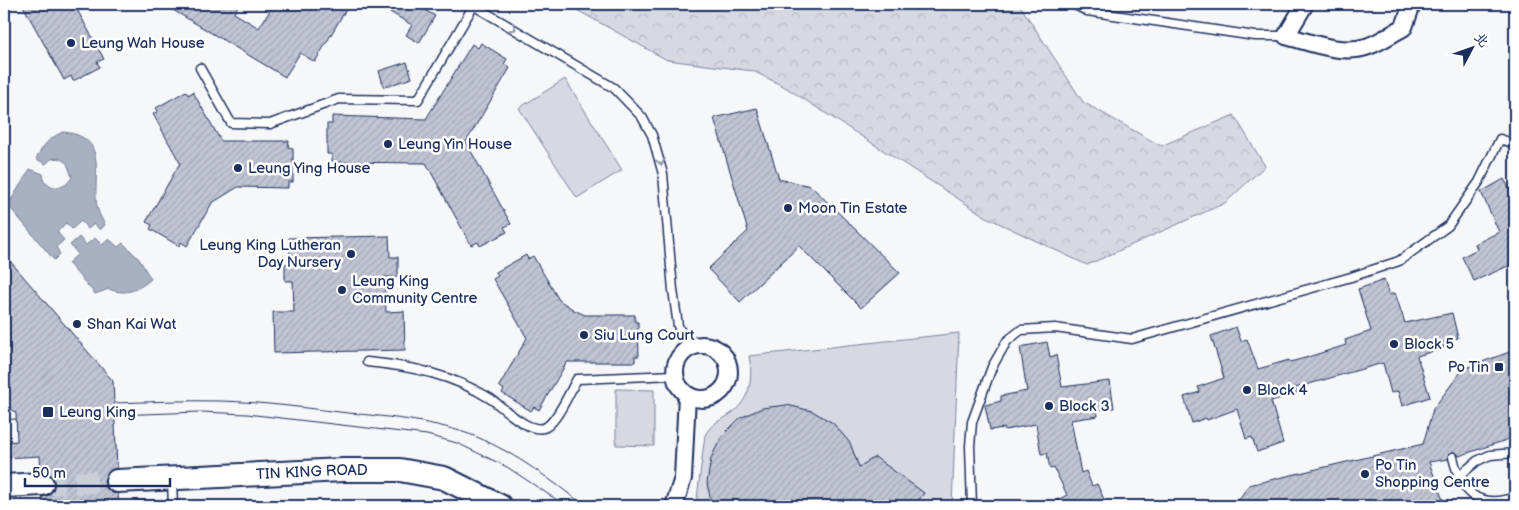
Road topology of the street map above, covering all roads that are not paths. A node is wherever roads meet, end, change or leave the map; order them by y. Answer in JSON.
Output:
{"nodes":[{"id":1,"x":1073,"y":4,"type":"edge"},
{"id":2,"x":1305,"y":4,"type":"edge"},
{"id":3,"x":1412,"y":4,"type":"edge"},
{"id":4,"x":472,"y":5,"type":"edge"},
{"id":5,"x":1286,"y":36,"type":"junction"},
{"id":6,"x":200,"y":68,"type":"dead end"},
{"id":7,"x":1515,"y":144,"type":"edge"},
{"id":8,"x":689,"y":348,"type":"junction"},
{"id":9,"x":368,"y":362,"type":"dead end"},
{"id":10,"x":675,"y":375,"type":"junction"},
{"id":11,"x":687,"y":395,"type":"junction"},
{"id":12,"x":1515,"y":454,"type":"edge"},
{"id":13,"x":1454,"y":457,"type":"dead end"},
{"id":14,"x":1458,"y":478,"type":"junction"},
{"id":15,"x":172,"y":479,"type":"junction"},
{"id":16,"x":117,"y":481,"type":"tunnel mouth"},
{"id":17,"x":42,"y":484,"type":"tunnel mouth"},
{"id":18,"x":4,"y":486,"type":"edge"},
{"id":19,"x":1515,"y":497,"type":"edge"},
{"id":20,"x":173,"y":505,"type":"edge"},
{"id":21,"x":5,"y":506,"type":"edge"},
{"id":22,"x":139,"y":506,"type":"edge"},
{"id":23,"x":500,"y":506,"type":"edge"},
{"id":24,"x":674,"y":506,"type":"edge"},
{"id":25,"x":972,"y":506,"type":"edge"}],
"edges":[{"from":1,"to":5,"type":"lane"},
{"from":2,"to":5,"type":"street"},
{"from":3,"to":5,"type":"street"},
{"from":4,"to":6,"type":"lane"},
{"from":4,"to":8,"type":"lane","one_way":true},
{"from":7,"to":25,"type":"lane"},
{"from":8,"to":10,"type":"street"},
{"from":8,"to":11,"type":"street"},
{"from":9,"to":10,"type":"lane"},
{"from":10,"to":11,"type":"street"},
{"from":11,"to":24,"type":"street"},
{"from":12,"to":14,"type":"lane"},
{"from":13,"to":14,"type":"lane"},
{"from":14,"to":19,"type":"lane"},
{"from":15,"to":16,"type":"street","name":"TIN KING ROAD"},
{"from":15,"to":20,"type":"lane"},
{"from":15,"to":23,"type":"street","name":"TIN KING ROAD"},
{"from":17,"to":18,"type":"street"},
{"from":18,"to":21,"type":"lane"},
{"from":20,"to":22,"type":"lane"}]}
